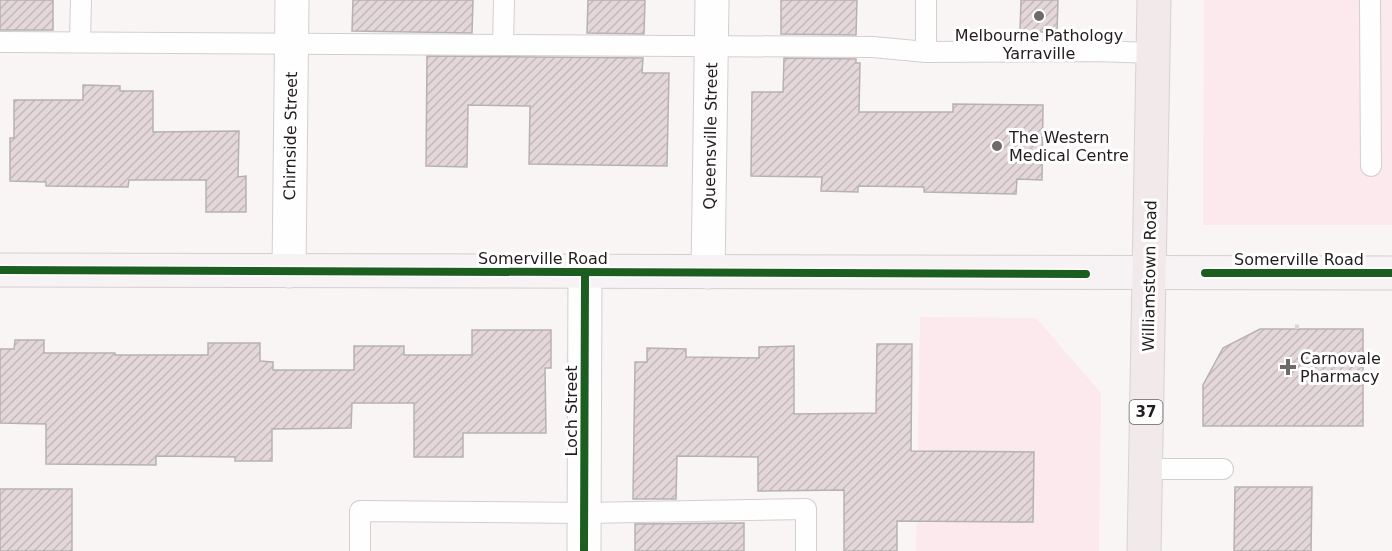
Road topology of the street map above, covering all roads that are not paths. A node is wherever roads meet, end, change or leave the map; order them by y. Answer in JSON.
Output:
{"nodes":[{"id":1,"x":81,"y":0,"type":"edge"},
{"id":2,"x":292,"y":0,"type":"edge"},
{"id":3,"x":504,"y":0,"type":"edge"},
{"id":4,"x":712,"y":0,"type":"edge"},
{"id":5,"x":926,"y":0,"type":"edge"},
{"id":6,"x":1154,"y":0,"type":"edge"},
{"id":7,"x":1370,"y":0,"type":"edge"},
{"id":8,"x":80,"y":41,"type":"junction"},
{"id":9,"x":0,"y":42,"type":"edge"},
{"id":10,"x":291,"y":44,"type":"junction"},
{"id":11,"x":503,"y":45,"type":"junction"},
{"id":12,"x":711,"y":45,"type":"junction"},
{"id":13,"x":926,"y":52,"type":"junction"},
{"id":14,"x":1153,"y":53,"type":"junction"},
{"id":15,"x":1371,"y":166,"type":"dead end"},
{"id":16,"x":0,"y":270,"type":"edge"},
{"id":17,"x":289,"y":271,"type":"junction"},
{"id":18,"x":585,"y":272,"type":"junction"},
{"id":19,"x":708,"y":273,"type":"junction"},
{"id":20,"x":1392,"y":273,"type":"edge"},
{"id":21,"x":1150,"y":274,"type":"junction"},
{"id":22,"x":1146,"y":469,"type":"junction"},
{"id":23,"x":1223,"y":470,"type":"dead end"},
{"id":24,"x":584,"y":513,"type":"junction"},
{"id":25,"x":360,"y":551,"type":"edge"},
{"id":26,"x":584,"y":551,"type":"edge"},
{"id":27,"x":806,"y":551,"type":"edge"},
{"id":28,"x":1144,"y":551,"type":"edge"}],
"edges":[{"from":1,"to":8,"type":"lane"},
{"from":2,"to":10,"type":"street","name":"Chirnside Street"},
{"from":3,"to":11,"type":"lane"},
{"from":4,"to":12,"type":"street","name":"Queensville Street"},
{"from":5,"to":13,"type":"lane"},
{"from":6,"to":14,"type":"main road","name":"Williamstown Road","number":"37"},
{"from":7,"to":15,"type":"lane"},
{"from":8,"to":9,"type":"lane"},
{"from":8,"to":10,"type":"lane"},
{"from":10,"to":11,"type":"lane"},
{"from":10,"to":17,"type":"street","name":"Chirnside Street"},
{"from":11,"to":12,"type":"lane"},
{"from":12,"to":13,"type":"lane"},
{"from":12,"to":19,"type":"street","name":"Queensville Street"},
{"from":13,"to":14,"type":"lane"},
{"from":14,"to":21,"type":"main road","name":"Williamstown Road","number":"37"},
{"from":16,"to":17,"type":"main road","name":"Somerville Road"},
{"from":17,"to":18,"type":"main road","name":"Somerville Road"},
{"from":18,"to":19,"type":"main road","name":"Somerville Road"},
{"from":18,"to":24,"type":"street","name":"Loch Street"},
{"from":19,"to":21,"type":"main road","name":"Somerville Road"},
{"from":20,"to":21,"type":"main road","name":"Somerville Road"},
{"from":21,"to":22,"type":"main road","name":"Williamstown Road","number":"37"},
{"from":22,"to":23,"type":"lane"},
{"from":22,"to":28,"type":"main road","name":"Williamstown Road","number":"37"},
{"from":24,"to":25,"type":"lane"},
{"from":24,"to":26,"type":"street","name":"Loch Street"},
{"from":24,"to":27,"type":"lane"}]}
